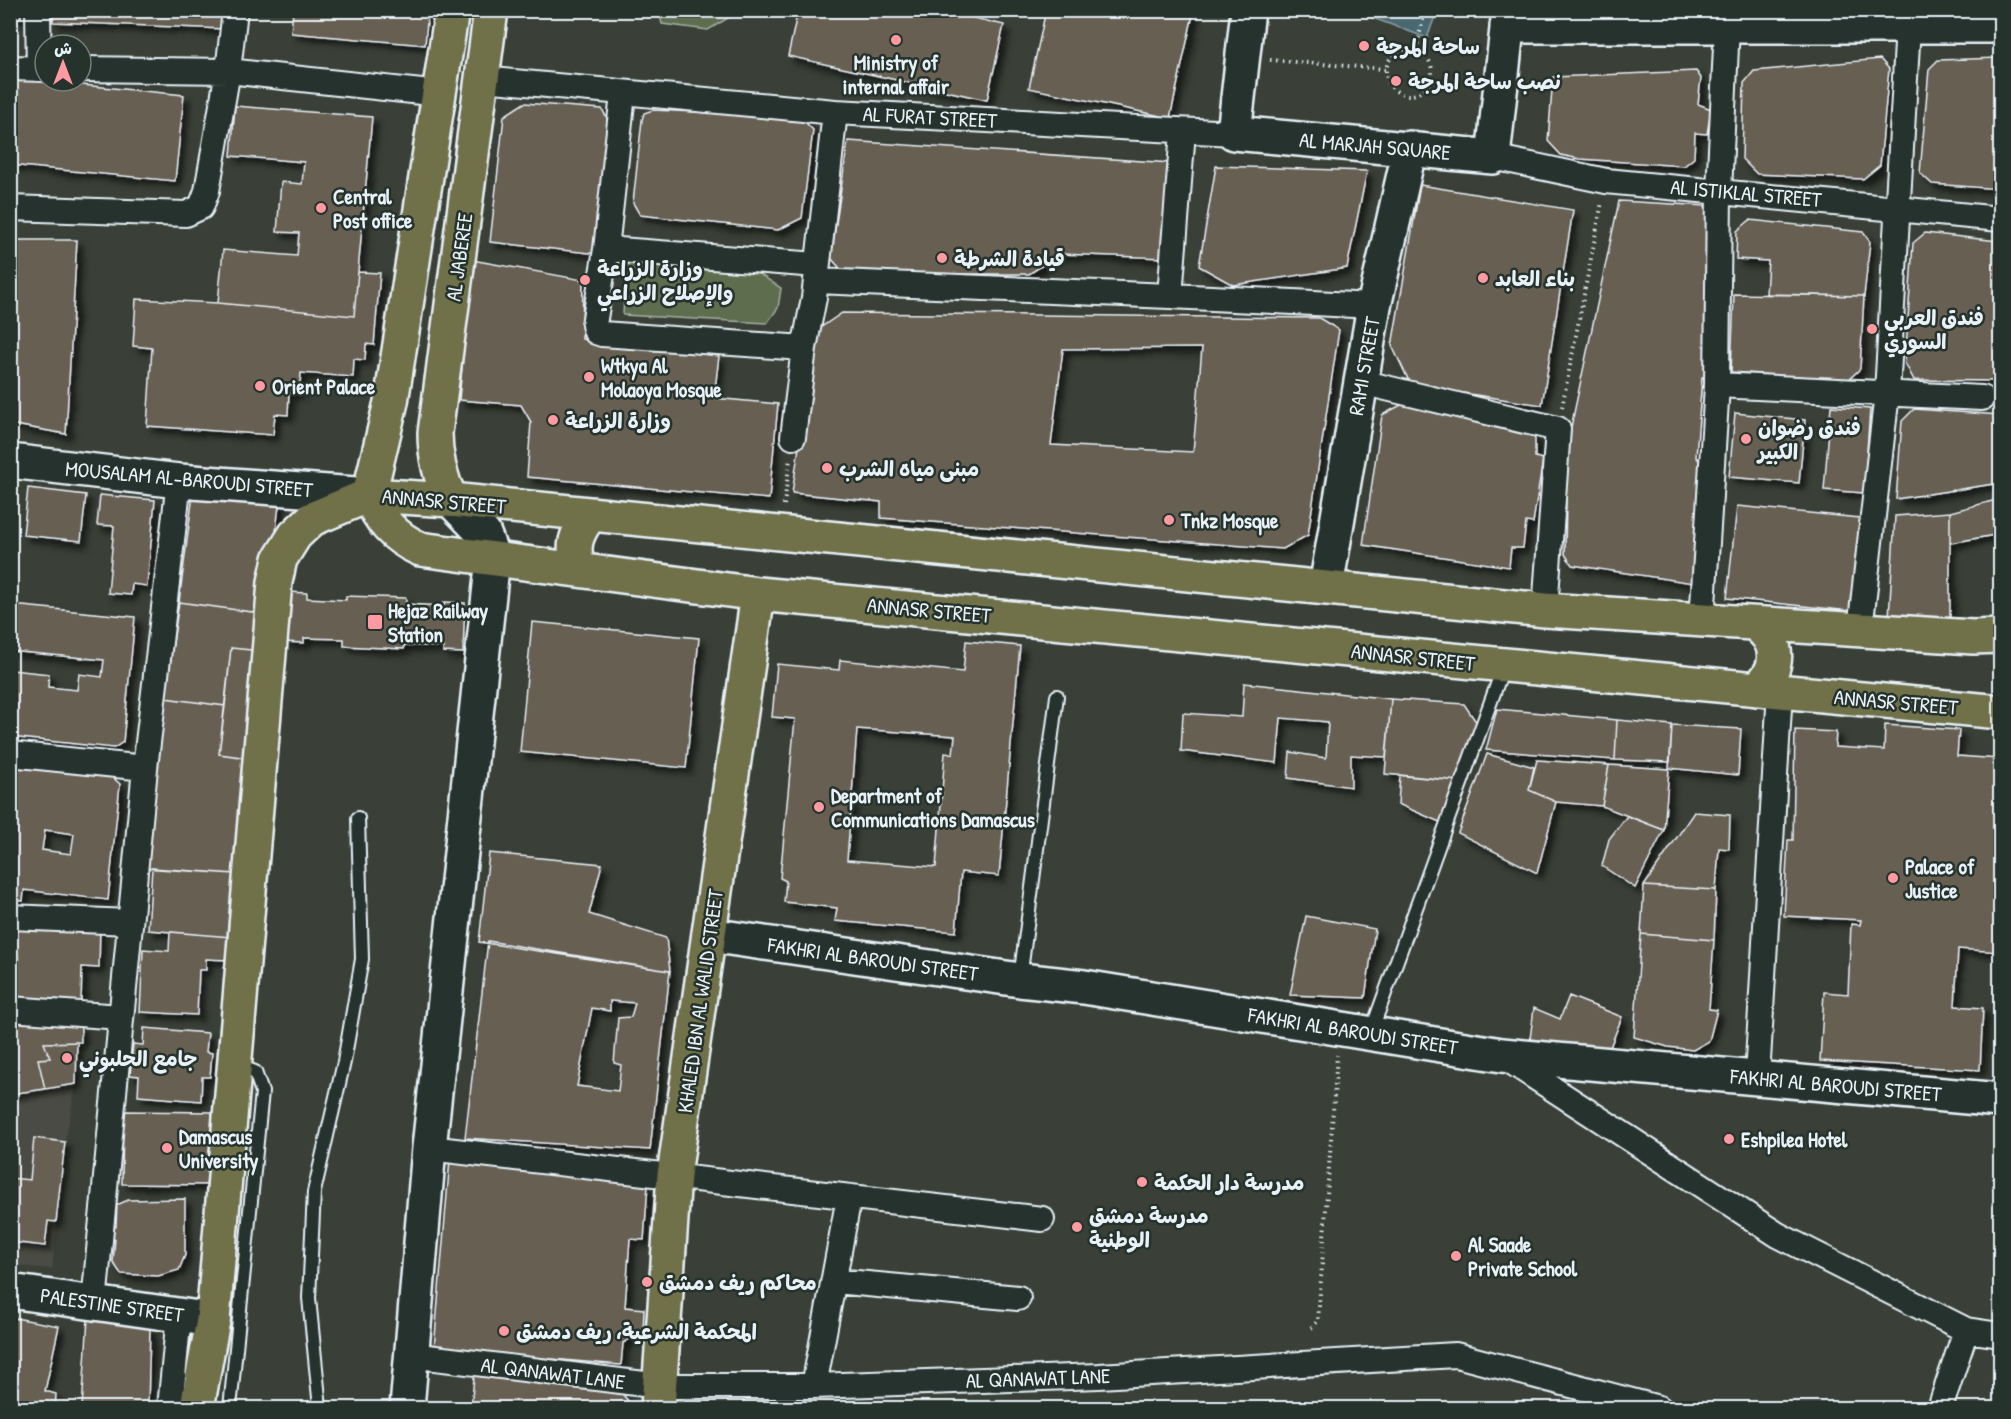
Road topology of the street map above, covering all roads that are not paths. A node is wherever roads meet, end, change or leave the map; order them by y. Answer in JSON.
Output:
{"nodes":[{"id":1,"x":38,"y":10,"type":"edge"},
{"id":2,"x":235,"y":10,"type":"edge"},
{"id":3,"x":452,"y":10,"type":"edge"},
{"id":4,"x":490,"y":10,"type":"edge"},
{"id":5,"x":1248,"y":10,"type":"edge"},
{"id":6,"x":1508,"y":18,"type":"edge"},
{"id":7,"x":1742,"y":20,"type":"edge"},
{"id":8,"x":1908,"y":26,"type":"junction"},
{"id":9,"x":2001,"y":26,"type":"edge"},
{"id":10,"x":40,"y":33,"type":"edge"},
{"id":11,"x":10,"y":68,"type":"edge"},
{"id":12,"x":33,"y":69,"type":"edge"},
{"id":13,"x":93,"y":69,"type":"edge"},
{"id":14,"x":228,"y":71,"type":"junction"},
{"id":15,"x":483,"y":80,"type":"junction"},
{"id":16,"x":440,"y":94,"type":"junction"},
{"id":17,"x":623,"y":94,"type":"junction"},
{"id":18,"x":835,"y":112,"type":"junction"},
{"id":19,"x":1183,"y":131,"type":"junction"},
{"id":20,"x":1234,"y":133,"type":"junction"},
{"id":21,"x":1410,"y":148,"type":"junction"},
{"id":22,"x":1493,"y":157,"type":"junction"},
{"id":23,"x":1719,"y":191,"type":"junction"},
{"id":24,"x":1899,"y":207,"type":"junction"},
{"id":25,"x":10,"y":208,"type":"edge"},
{"id":26,"x":2001,"y":219,"type":"edge"},
{"id":27,"x":606,"y":249,"type":"junction"},
{"id":28,"x":817,"y":273,"type":"junction"},
{"id":29,"x":1170,"y":296,"type":"junction"},
{"id":30,"x":1374,"y":306,"type":"junction"},
{"id":31,"x":804,"y":348,"type":"junction"},
{"id":32,"x":1361,"y":382,"type":"junction"},
{"id":33,"x":1717,"y":385,"type":"junction"},
{"id":34,"x":1887,"y":393,"type":"junction"},
{"id":35,"x":1983,"y":398,"type":"dead end"},
{"id":36,"x":794,"y":437,"type":"road end"},
{"id":37,"x":10,"y":460,"type":"edge"},
{"id":38,"x":179,"y":482,"type":"junction"},
{"id":39,"x":369,"y":495,"type":"junction"},
{"id":40,"x":451,"y":500,"type":"junction"},
{"id":41,"x":590,"y":515,"type":"junction"},
{"id":42,"x":493,"y":558,"type":"junction"},
{"id":43,"x":580,"y":570,"type":"junction"},
{"id":44,"x":1326,"y":587,"type":"junction"},
{"id":45,"x":758,"y":594,"type":"junction"},
{"id":46,"x":1545,"y":609,"type":"junction"},
{"id":47,"x":1702,"y":621,"type":"junction"},
{"id":48,"x":1755,"y":624,"type":"junction"},
{"id":49,"x":1860,"y":630,"type":"junction"},
{"id":50,"x":2001,"y":636,"type":"edge"},
{"id":51,"x":1504,"y":667,"type":"junction"},
{"id":52,"x":1768,"y":690,"type":"junction"},
{"id":53,"x":1057,"y":696,"type":"dead end"},
{"id":54,"x":2001,"y":711,"type":"edge"},
{"id":55,"x":10,"y":754,"type":"edge"},
{"id":56,"x":145,"y":768,"type":"junction"},
{"id":57,"x":358,"y":818,"type":"dead end"},
{"id":58,"x":10,"y":917,"type":"edge"},
{"id":59,"x":130,"y":922,"type":"junction"},
{"id":60,"x":709,"y":935,"type":"junction"},
{"id":61,"x":1020,"y":980,"type":"junction"},
{"id":62,"x":10,"y":1009,"type":"edge"},
{"id":63,"x":121,"y":1017,"type":"junction"},
{"id":64,"x":1354,"y":1032,"type":"junction"},
{"id":65,"x":1502,"y":1055,"type":"junction"},
{"id":66,"x":234,"y":1064,"type":"junction"},
{"id":67,"x":1757,"y":1077,"type":"junction"},
{"id":68,"x":2001,"y":1100,"type":"edge"},
{"id":69,"x":429,"y":1148,"type":"junction"},
{"id":70,"x":674,"y":1175,"type":"junction"},
{"id":71,"x":849,"y":1197,"type":"junction"},
{"id":72,"x":1042,"y":1219,"type":"dead end"},
{"id":73,"x":835,"y":1281,"type":"junction"},
{"id":74,"x":10,"y":1291,"type":"edge"},
{"id":75,"x":1018,"y":1298,"type":"dead end"},
{"id":76,"x":94,"y":1303,"type":"junction"},
{"id":77,"x":179,"y":1315,"type":"junction"},
{"id":78,"x":213,"y":1320,"type":"junction"},
{"id":79,"x":1966,"y":1330,"type":"junction"},
{"id":80,"x":2001,"y":1335,"type":"edge"},
{"id":81,"x":411,"y":1354,"type":"junction"},
{"id":82,"x":814,"y":1386,"type":"junction"},
{"id":83,"x":659,"y":1397,"type":"edge"},
{"id":84,"x":170,"y":1408,"type":"edge"},
{"id":85,"x":197,"y":1408,"type":"edge"},
{"id":86,"x":230,"y":1408,"type":"edge"},
{"id":87,"x":320,"y":1408,"type":"edge"},
{"id":88,"x":407,"y":1408,"type":"edge"},
{"id":89,"x":1659,"y":1408,"type":"edge"},
{"id":90,"x":1941,"y":1408,"type":"edge"}],
"edges":[{"from":1,"to":10,"type":"street"},
{"from":2,"to":14,"type":"street"},
{"from":3,"to":16,"type":"main road","name":"AL JABEREE"},
{"from":4,"to":15,"type":"main road","name":"AL JABEREE"},
{"from":5,"to":20,"type":"main road"},
{"from":6,"to":7,"type":"main road"},
{"from":6,"to":22,"type":"main road"},
{"from":7,"to":8,"type":"main road"},
{"from":7,"to":23,"type":"street"},
{"from":8,"to":9,"type":"main road"},
{"from":8,"to":24,"type":"street"},
{"from":11,"to":12,"type":"street"},
{"from":13,"to":14,"type":"street"},
{"from":14,"to":16,"type":"street"},
{"from":14,"to":25,"type":"street"},
{"from":15,"to":17,"type":"street","name":"AL FURAT STREET"},
{"from":15,"to":40,"type":"main road","name":"AL JABEREE"},
{"from":16,"to":39,"type":"main road","name":"AL JABEREE"},
{"from":17,"to":18,"type":"street","name":"AL FURAT STREET"},
{"from":17,"to":27,"type":"street"},
{"from":18,"to":19,"type":"street","name":"AL FURAT STREET"},
{"from":18,"to":28,"type":"street"},
{"from":19,"to":20,"type":"street","name":"AL FURAT STREET"},
{"from":19,"to":29,"type":"street"},
{"from":20,"to":21,"type":"main road","name":"AL MARJAH SQUARE"},
{"from":21,"to":22,"type":"main road","name":"AL MARJAH SQUARE"},
{"from":21,"to":30,"type":"main road","name":"RAMI STREET"},
{"from":22,"to":23,"type":"street","name":"AL ISTIKLAL STREET"},
{"from":23,"to":24,"type":"street","name":"AL ISTIKLAL STREET"},
{"from":23,"to":33,"type":"street"},
{"from":24,"to":26,"type":"street","name":"AL ISTIKLAL STREET"},
{"from":24,"to":34,"type":"street"},
{"from":27,"to":28,"type":"street"},
{"from":27,"to":31,"type":"street"},
{"from":28,"to":29,"type":"street"},
{"from":28,"to":31,"type":"street"},
{"from":29,"to":30,"type":"street"},
{"from":30,"to":32,"type":"main road","name":"RAMI STREET"},
{"from":31,"to":36,"type":"street"},
{"from":32,"to":44,"type":"main road","name":"RAMI STREET"},
{"from":32,"to":46,"type":"street"},
{"from":33,"to":34,"type":"street"},
{"from":33,"to":47,"type":"street"},
{"from":34,"to":35,"type":"street"},
{"from":34,"to":49,"type":"street"},
{"from":37,"to":38,"type":"main road","name":"MOUSALAM AL-BAROUDI STREET"},
{"from":38,"to":39,"type":"main road","name":"MOUSALAM AL-BAROUDI STREET"},
{"from":38,"to":56,"type":"street"},
{"from":39,"to":40,"type":"main road","name":"ANNASR STREET"},
{"from":39,"to":42,"type":"main road","name":"ANNASR STREET"},
{"from":39,"to":66,"type":"main road"},
{"from":40,"to":41,"type":"main road","name":"ANNASR STREET"},
{"from":40,"to":42,"type":"main road"},
{"from":41,"to":43,"type":"main road"},
{"from":41,"to":44,"type":"main road","name":"ANNASR STREET"},
{"from":42,"to":43,"type":"main road","name":"ANNASR STREET"},
{"from":42,"to":69,"type":"main road"},
{"from":43,"to":45,"type":"main road","name":"ANNASR STREET"},
{"from":44,"to":46,"type":"main road","name":"ANNASR STREET"},
{"from":45,"to":51,"type":"main road","name":"ANNASR STREET"},
{"from":45,"to":60,"type":"main road","name":"KHALED IBN AL WALID STREET"},
{"from":46,"to":47,"type":"main road","name":"ANNASR STREET"},
{"from":47,"to":48,"type":"main road","name":"ANNASR STREET"},
{"from":48,"to":49,"type":"main road","name":"ANNASR STREET"},
{"from":48,"to":52,"type":"main road"},
{"from":49,"to":50,"type":"main road","name":"ANNASR STREET"},
{"from":51,"to":52,"type":"main road","name":"ANNASR STREET"},
{"from":51,"to":64,"type":"lane"},
{"from":52,"to":54,"type":"main road","name":"ANNASR STREET"},
{"from":52,"to":67,"type":"street"},
{"from":53,"to":61,"type":"lane"},
{"from":55,"to":56,"type":"street"},
{"from":56,"to":59,"type":"street"},
{"from":57,"to":87,"type":"lane"},
{"from":58,"to":59,"type":"street"},
{"from":59,"to":63,"type":"street"},
{"from":60,"to":61,"type":"main road","name":"FAKHRI AL BAROUDI STREET"},
{"from":60,"to":70,"type":"main road","name":"KHALED IBN AL WALID STREET"},
{"from":61,"to":64,"type":"main road","name":"FAKHRI AL BAROUDI STREET"},
{"from":62,"to":63,"type":"street"},
{"from":63,"to":76,"type":"street"},
{"from":64,"to":65,"type":"main road","name":"FAKHRI AL BAROUDI STREET"},
{"from":65,"to":67,"type":"main road","name":"FAKHRI AL BAROUDI STREET"},
{"from":65,"to":79,"type":"street"},
{"from":66,"to":78,"type":"main road"},
{"from":66,"to":86,"type":"lane"},
{"from":67,"to":68,"type":"main road","name":"FAKHRI AL BAROUDI STREET"},
{"from":69,"to":70,"type":"street"},
{"from":69,"to":81,"type":"main road"},
{"from":70,"to":71,"type":"street"},
{"from":70,"to":83,"type":"main road","name":"KHALED IBN AL WALID STREET"},
{"from":71,"to":72,"type":"street"},
{"from":71,"to":73,"type":"street"},
{"from":73,"to":75,"type":"street"},
{"from":73,"to":82,"type":"street"},
{"from":74,"to":76,"type":"main road","name":"PALESTINE STREET"},
{"from":76,"to":77,"type":"main road","name":"PALESTINE STREET"},
{"from":77,"to":78,"type":"main road","name":"PALESTINE STREET"},
{"from":77,"to":84,"type":"street"},
{"from":78,"to":85,"type":"main road"},
{"from":79,"to":80,"type":"street"},
{"from":79,"to":90,"type":"street"},
{"from":81,"to":83,"type":"street","name":"AL QANAWAT LANE"},
{"from":81,"to":88,"type":"main road"},
{"from":82,"to":83,"type":"street","name":"AL QANAWAT LANE"},
{"from":82,"to":89,"type":"street","name":"AL QANAWAT LANE"}]}
